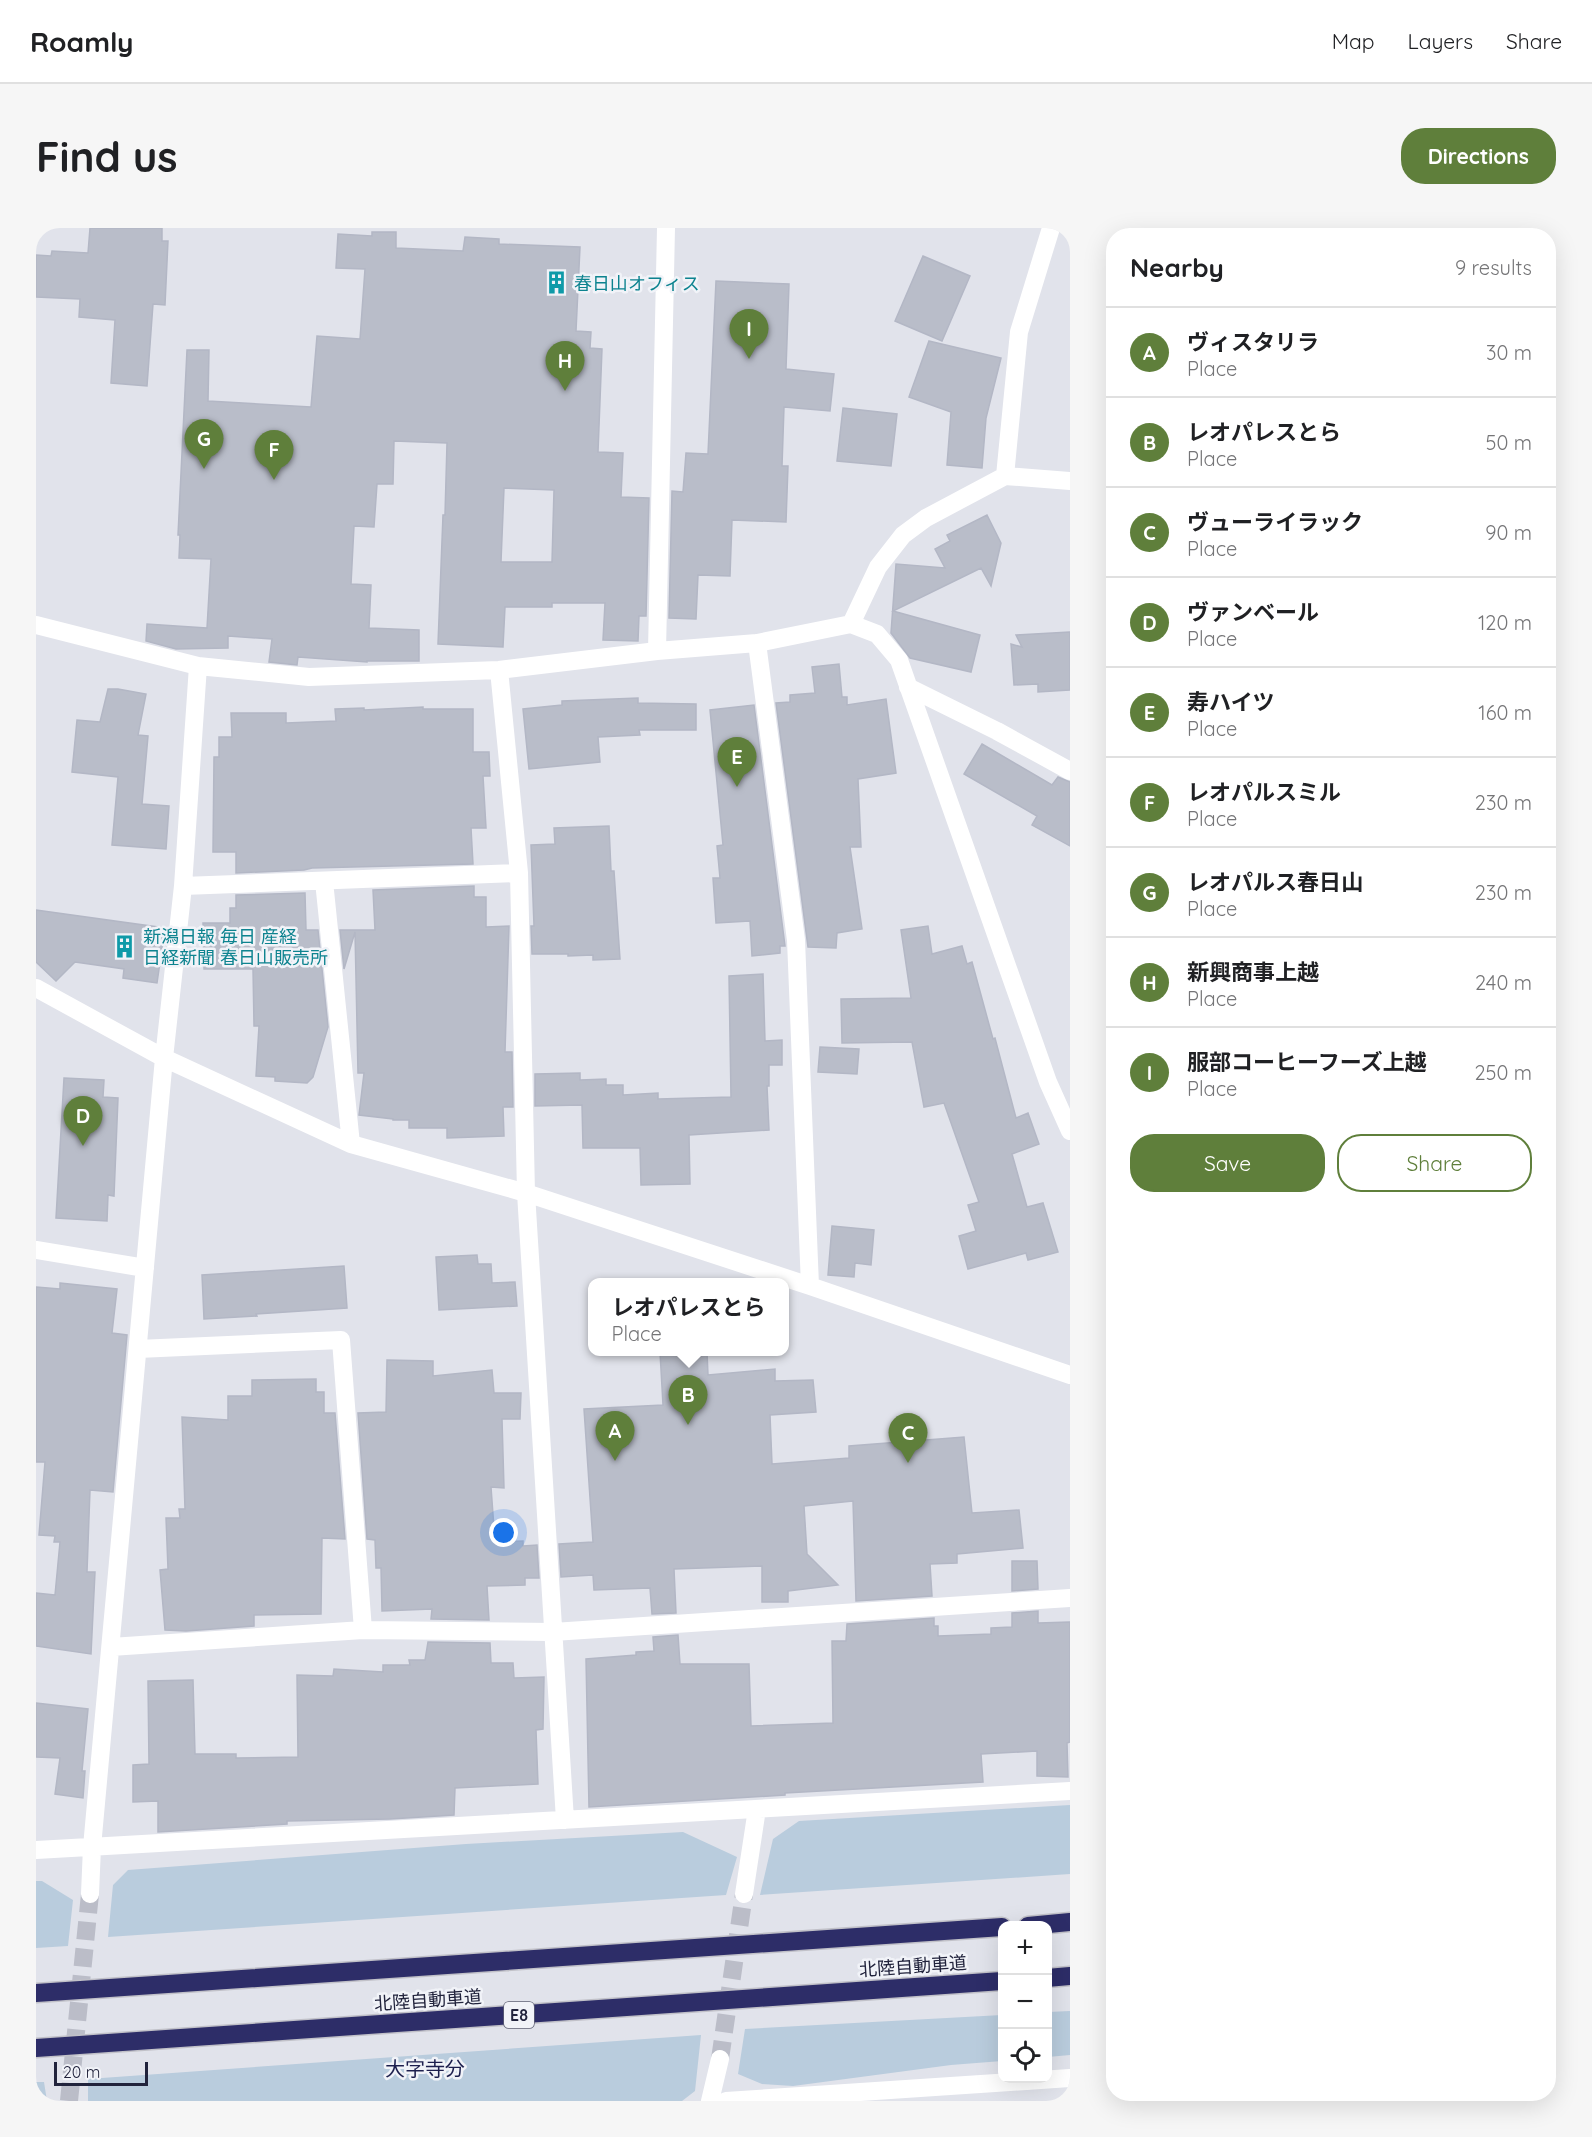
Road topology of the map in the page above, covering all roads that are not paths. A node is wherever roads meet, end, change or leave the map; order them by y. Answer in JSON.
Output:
{"nodes":[{"id":1,"x":666,"y":228,"type":"edge"},
{"id":2,"x":1051,"y":228,"type":"edge"},
{"id":3,"x":1005,"y":476,"type":"junction"},
{"id":4,"x":1070,"y":481,"type":"edge"},
{"id":5,"x":851,"y":624,"type":"junction"},
{"id":6,"x":36,"y":625,"type":"edge"},
{"id":7,"x":757,"y":643,"type":"junction"},
{"id":8,"x":657,"y":651,"type":"junction"},
{"id":9,"x":198,"y":666,"type":"junction"},
{"id":10,"x":499,"y":670,"type":"junction"},
{"id":11,"x":908,"y":687,"type":"junction"},
{"id":12,"x":1070,"y":771,"type":"edge"},
{"id":13,"x":519,"y":873,"type":"junction"},
{"id":14,"x":324,"y":881,"type":"junction"},
{"id":15,"x":183,"y":886,"type":"junction"},
{"id":16,"x":36,"y":988,"type":"edge"},
{"id":17,"x":164,"y":1058,"type":"junction"},
{"id":18,"x":1070,"y":1131,"type":"edge"},
{"id":19,"x":351,"y":1144,"type":"junction"},
{"id":20,"x":526,"y":1193,"type":"junction"},
{"id":21,"x":36,"y":1250,"type":"edge"},
{"id":22,"x":145,"y":1269,"type":"junction"},
{"id":23,"x":786,"y":1278,"type":"edge"},
{"id":24,"x":789,"y":1279,"type":"edge"},
{"id":25,"x":810,"y":1286,"type":"junction"},
{"id":26,"x":138,"y":1349,"type":"junction"},
{"id":27,"x":1070,"y":1375,"type":"edge"},
{"id":28,"x":1070,"y":1598,"type":"edge"},
{"id":29,"x":363,"y":1630,"type":"junction"},
{"id":30,"x":553,"y":1632,"type":"junction"},
{"id":31,"x":111,"y":1647,"type":"junction"},
{"id":32,"x":1070,"y":1791,"type":"edge"},
{"id":33,"x":757,"y":1809,"type":"junction"},
{"id":34,"x":565,"y":1820,"type":"junction"},
{"id":35,"x":92,"y":1847,"type":"junction"},
{"id":36,"x":36,"y":1850,"type":"edge"},
{"id":37,"x":90,"y":1894,"type":"tunnel mouth"},
{"id":38,"x":744,"y":1894,"type":"tunnel mouth"},
{"id":39,"x":1070,"y":1923,"type":"edge"},
{"id":40,"x":1052,"y":1924,"type":"edge"},
{"id":41,"x":998,"y":1927,"type":"edge"},
{"id":42,"x":1070,"y":1976,"type":"edge"},
{"id":43,"x":1052,"y":1978,"type":"edge"},
{"id":44,"x":998,"y":1981,"type":"edge"},
{"id":45,"x":36,"y":1993,"type":"edge"},
{"id":46,"x":36,"y":2048,"type":"edge"},
{"id":47,"x":720,"y":2059,"type":"tunnel mouth"},
{"id":48,"x":1070,"y":2078,"type":"edge"},
{"id":49,"x":710,"y":2101,"type":"edge"},
{"id":50,"x":726,"y":2101,"type":"edge"}],
"edges":[{"from":1,"to":8,"type":"street"},
{"from":2,"to":3,"type":"street"},
{"from":3,"to":4,"type":"street"},
{"from":3,"to":5,"type":"street"},
{"from":5,"to":7,"type":"street"},
{"from":5,"to":11,"type":"street"},
{"from":6,"to":9,"type":"street"},
{"from":7,"to":8,"type":"street"},
{"from":7,"to":25,"type":"street"},
{"from":8,"to":10,"type":"street"},
{"from":9,"to":10,"type":"street"},
{"from":9,"to":15,"type":"street"},
{"from":10,"to":13,"type":"street"},
{"from":11,"to":12,"type":"street"},
{"from":11,"to":18,"type":"street"},
{"from":13,"to":14,"type":"street"},
{"from":13,"to":20,"type":"street"},
{"from":14,"to":15,"type":"street"},
{"from":14,"to":19,"type":"street"},
{"from":15,"to":17,"type":"street"},
{"from":16,"to":17,"type":"street"},
{"from":17,"to":19,"type":"street"},
{"from":17,"to":22,"type":"street"},
{"from":19,"to":20,"type":"street"},
{"from":20,"to":23,"type":"street"},
{"from":20,"to":30,"type":"street"},
{"from":21,"to":22,"type":"street"},
{"from":22,"to":26,"type":"street"},
{"from":24,"to":25,"type":"street"},
{"from":25,"to":27,"type":"street"},
{"from":26,"to":29,"type":"street"},
{"from":26,"to":31,"type":"street"},
{"from":28,"to":30,"type":"street"},
{"from":29,"to":30,"type":"street"},
{"from":29,"to":31,"type":"street"},
{"from":30,"to":34,"type":"street"},
{"from":31,"to":35,"type":"street"},
{"from":32,"to":33,"type":"street"},
{"from":33,"to":34,"type":"street"},
{"from":33,"to":38,"type":"street"},
{"from":34,"to":35,"type":"street"},
{"from":35,"to":36,"type":"street"},
{"from":35,"to":37,"type":"street"},
{"from":39,"to":40,"type":"highway"},
{"from":41,"to":45,"type":"highway","name":"北陸自動車道"},
{"from":42,"to":43,"type":"highway"},
{"from":44,"to":46,"type":"highway","name":"北陸自動車道","number":"E8"},
{"from":47,"to":49,"type":"street"},
{"from":48,"to":50,"type":"street"}]}
